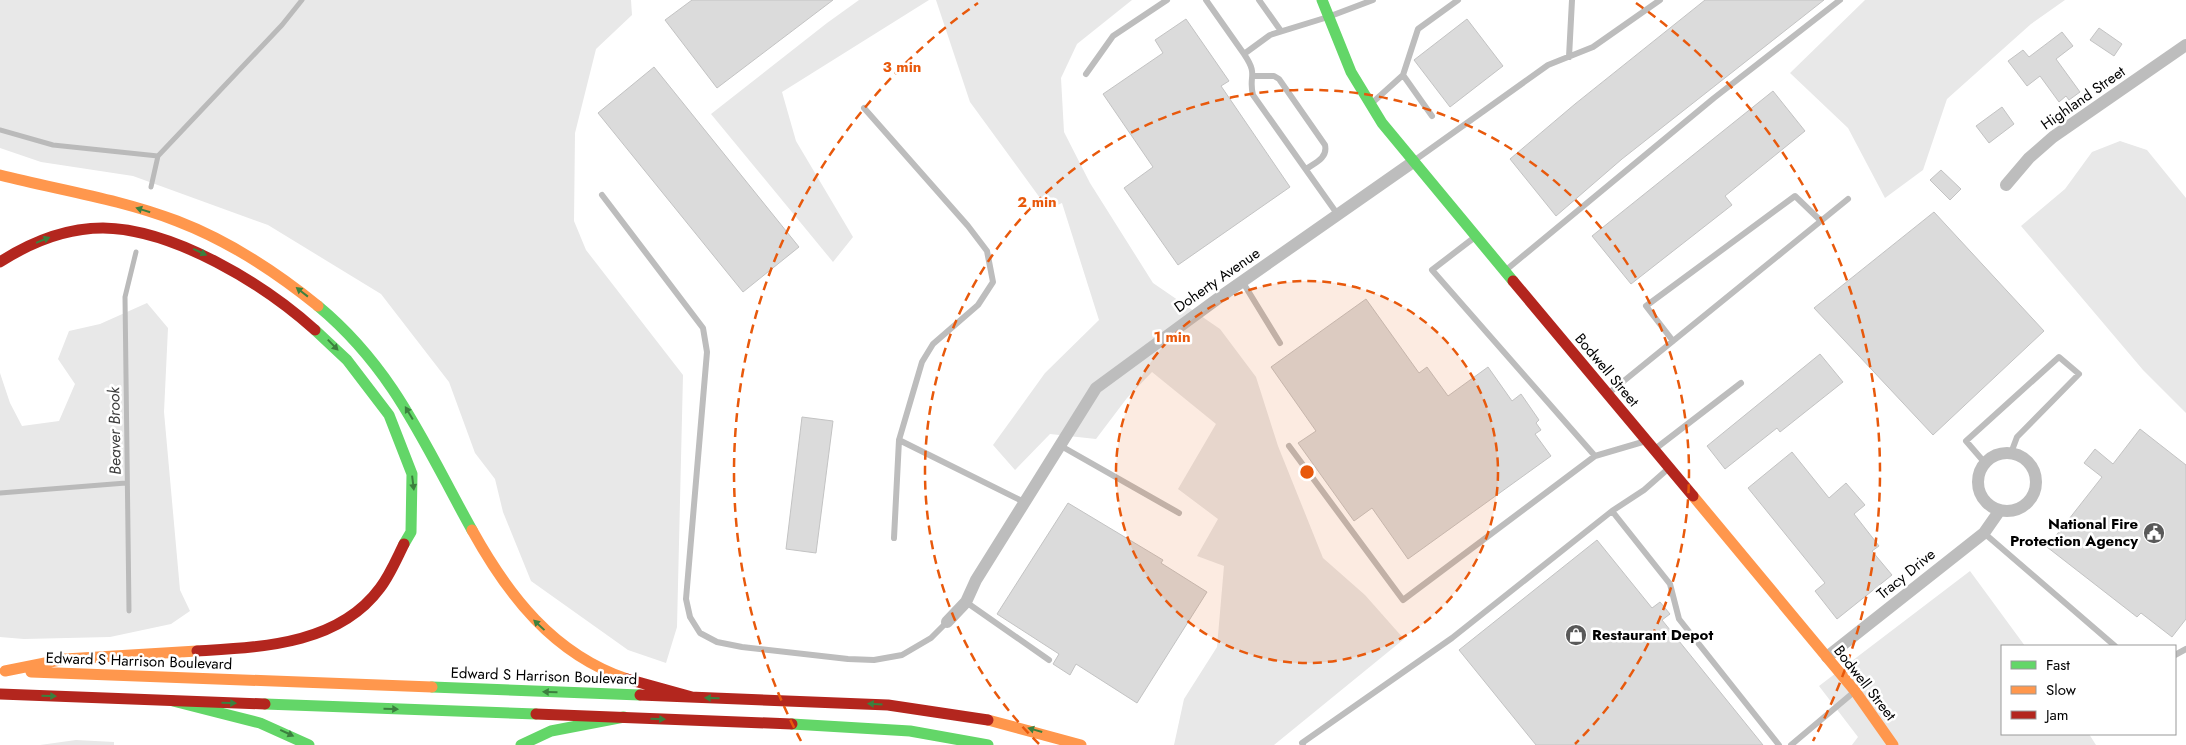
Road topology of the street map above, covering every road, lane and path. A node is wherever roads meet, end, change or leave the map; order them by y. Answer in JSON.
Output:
{"nodes":[{"id":1,"x":1167,"y":0,"type":"edge"},
{"id":2,"x":1206,"y":0,"type":"edge"},
{"id":3,"x":1259,"y":0,"type":"edge"},
{"id":4,"x":1322,"y":0,"type":"edge"},
{"id":5,"x":1373,"y":0,"type":"edge"},
{"id":6,"x":1458,"y":0,"type":"edge"},
{"id":7,"x":1572,"y":0,"type":"edge"},
{"id":8,"x":1660,"y":0,"type":"edge"},
{"id":9,"x":1840,"y":0,"type":"edge"},
{"id":10,"x":1328,"y":18,"type":"junction"},
{"id":11,"x":1281,"y":31,"type":"junction"},
{"id":12,"x":2186,"y":45,"type":"edge"},
{"id":13,"x":1244,"y":54,"type":"junction"},
{"id":14,"x":1569,"y":57,"type":"junction"},
{"id":15,"x":1086,"y":74,"type":"dead end"},
{"id":16,"x":1403,"y":75,"type":"junction"},
{"id":17,"x":1254,"y":76,"type":"junction"},
{"id":18,"x":1370,"y":105,"type":"junction"},
{"id":19,"x":864,"y":108,"type":"dead end"},
{"id":20,"x":1432,"y":116,"type":"dead end"},
{"id":21,"x":1413,"y":162,"type":"junction"},
{"id":22,"x":1306,"y":169,"type":"junction"},
{"id":23,"x":0,"y":175,"type":"edge"},
{"id":24,"x":2006,"y":185,"type":"dead end"},
{"id":25,"x":602,"y":195,"type":"dead end"},
{"id":26,"x":1848,"y":199,"type":"dead end"},
{"id":27,"x":1338,"y":215,"type":"junction"},
{"id":28,"x":1821,"y":222,"type":"junction"},
{"id":29,"x":1476,"y":237,"type":"junction"},
{"id":30,"x":0,"y":262,"type":"edge"},
{"id":31,"x":1505,"y":271,"type":"junction"},
{"id":32,"x":1242,"y":281,"type":"junction"},
{"id":33,"x":1672,"y":341,"type":"junction"},
{"id":34,"x":1280,"y":343,"type":"dead end"},
{"id":35,"x":1741,"y":383,"type":"dead end"},
{"id":36,"x":1608,"y":394,"type":"junction"},
{"id":37,"x":899,"y":440,"type":"junction"},
{"id":38,"x":1650,"y":445,"type":"junction"},
{"id":39,"x":1061,"y":446,"type":"junction"},
{"id":40,"x":1289,"y":446,"type":"dead end"},
{"id":41,"x":2011,"y":453,"type":"junction"},
{"id":42,"x":1595,"y":456,"type":"junction"},
{"id":43,"x":1985,"y":463,"type":"junction"},
{"id":44,"x":1669,"y":468,"type":"junction"},
{"id":45,"x":1024,"y":502,"type":"junction"},
{"id":46,"x":2000,"y":510,"type":"junction"},
{"id":47,"x":1612,"y":511,"type":"junction"},
{"id":48,"x":1179,"y":513,"type":"dead end"},
{"id":49,"x":1984,"y":532,"type":"junction"},
{"id":50,"x":894,"y":538,"type":"dead end"},
{"id":51,"x":966,"y":602,"type":"junction"},
{"id":52,"x":947,"y":622,"type":"joint"},
{"id":53,"x":2114,"y":645,"type":"edge"},
{"id":54,"x":1827,"y":657,"type":"junction"},
{"id":55,"x":1049,"y":660,"type":"dead end"},
{"id":56,"x":3,"y":671,"type":"edge"},
{"id":57,"x":1855,"y":691,"type":"junction"},
{"id":58,"x":0,"y":694,"type":"edge"},
{"id":59,"x":692,"y":697,"type":"junction"},
{"id":60,"x":173,"y":701,"type":"junction"},
{"id":61,"x":624,"y":717,"type":"junction"},
{"id":62,"x":309,"y":745,"type":"edge"},
{"id":63,"x":521,"y":745,"type":"edge"},
{"id":64,"x":988,"y":745,"type":"edge"},
{"id":65,"x":1081,"y":745,"type":"edge"},
{"id":66,"x":1303,"y":745,"type":"edge"},
{"id":67,"x":1779,"y":745,"type":"edge"},
{"id":68,"x":1790,"y":745,"type":"edge"},
{"id":69,"x":1893,"y":745,"type":"edge"}],
"edges":[{"from":1,"to":15,"type":"lane"},
{"from":2,"to":13,"type":"lane"},
{"from":3,"to":11,"type":"lane"},
{"from":4,"to":10,"type":"main road","name":"Bodwell Street"},
{"from":5,"to":10,"type":"lane"},
{"from":6,"to":16,"type":"lane"},
{"from":7,"to":14,"type":"lane"},
{"from":8,"to":14,"type":"lane"},
{"from":9,"to":31,"type":"lane"},
{"from":10,"to":11,"type":"lane"},
{"from":10,"to":18,"type":"main road","name":"Bodwell Street"},
{"from":11,"to":13,"type":"lane"},
{"from":12,"to":24,"type":"street","name":"Highland Street"},
{"from":13,"to":17,"type":"lane"},
{"from":14,"to":21,"type":"lane"},
{"from":16,"to":18,"type":"lane"},
{"from":16,"to":20,"type":"lane"},
{"from":17,"to":22,"type":"lane"},
{"from":17,"to":22,"type":"lane"},
{"from":18,"to":21,"type":"main road","name":"Bodwell Street"},
{"from":19,"to":37,"type":"lane"},
{"from":21,"to":27,"type":"street","name":"Doherty Avenue"},
{"from":21,"to":29,"type":"main road","name":"Bodwell Street"},
{"from":22,"to":27,"type":"lane"},
{"from":59,"to":23,"type":"main road","one_way":true},
{"from":25,"to":52,"type":"lane"},
{"from":26,"to":28,"type":"lane"},
{"from":27,"to":32,"type":"street","name":"Doherty Avenue"},
{"from":28,"to":33,"type":"lane"},
{"from":28,"to":33,"type":"lane"},
{"from":29,"to":31,"type":"main road","name":"Bodwell Street"},
{"from":29,"to":42,"type":"lane"},
{"from":30,"to":56,"type":"main road","one_way":true},
{"from":31,"to":36,"type":"main road","name":"Bodwell Street"},
{"from":32,"to":34,"type":"lane"},
{"from":32,"to":39,"type":"street","name":"Doherty Avenue"},
{"from":33,"to":36,"type":"lane"},
{"from":35,"to":38,"type":"lane"},
{"from":36,"to":38,"type":"main road","name":"Bodwell Street"},
{"from":37,"to":45,"type":"lane"},
{"from":37,"to":50,"type":"lane"},
{"from":38,"to":42,"type":"lane"},
{"from":38,"to":44,"type":"main road","name":"Bodwell Street"},
{"from":39,"to":45,"type":"street","name":"Doherty Avenue"},
{"from":39,"to":48,"type":"lane"},
{"from":40,"to":42,"type":"lane"},
{"from":41,"to":43,"type":"street"},
{"from":41,"to":43,"type":"lane"},
{"from":41,"to":46,"type":"street"},
{"from":43,"to":46,"type":"street"},
{"from":44,"to":47,"type":"lane"},
{"from":44,"to":54,"type":"main road","name":"Bodwell Street"},
{"from":45,"to":51,"type":"street","name":"Doherty Avenue"},
{"from":46,"to":49,"type":"street","name":"Tracy Drive"},
{"from":47,"to":66,"type":"lane"},
{"from":47,"to":67,"type":"lane"},
{"from":49,"to":53,"type":"lane"},
{"from":49,"to":54,"type":"street","name":"Tracy Drive"},
{"from":51,"to":52,"type":"street","name":"Doherty Avenue"},
{"from":51,"to":55,"type":"lane"},
{"from":54,"to":57,"type":"main road","name":"Bodwell Street"},
{"from":59,"to":56,"type":"main road","name":"Edward S Harrison Boulevard","one_way":true},
{"from":57,"to":68,"type":"lane"},
{"from":57,"to":69,"type":"main road","name":"Bodwell Street"},
{"from":58,"to":60,"type":"main road","one_way":true},
{"from":65,"to":59,"type":"main road","name":"Edward S Harrison Boulevard","one_way":true},
{"from":60,"to":61,"type":"main road","one_way":true},
{"from":60,"to":62,"type":"main road","one_way":true},
{"from":61,"to":63,"type":"main road"},
{"from":61,"to":64,"type":"main road","one_way":true}]}
